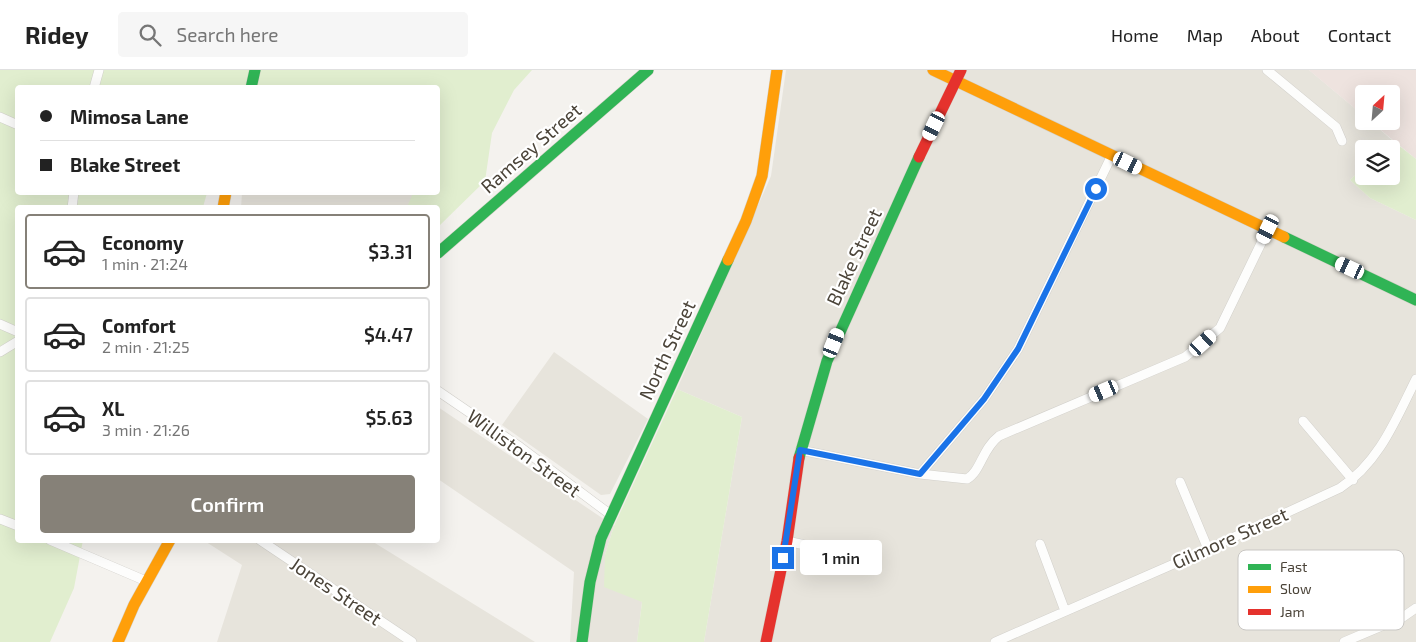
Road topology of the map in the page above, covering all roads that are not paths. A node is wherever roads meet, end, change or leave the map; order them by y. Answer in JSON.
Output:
{"nodes":[{"id":1,"x":98,"y":70,"type":"edge"},
{"id":2,"x":255,"y":70,"type":"edge"},
{"id":3,"x":648,"y":70,"type":"edge"},
{"id":4,"x":777,"y":70,"type":"edge"},
{"id":5,"x":933,"y":70,"type":"edge"},
{"id":6,"x":1268,"y":70,"type":"edge"},
{"id":7,"x":958,"y":75,"type":"edge"},
{"id":8,"x":95,"y":85,"type":"edge"},
{"id":9,"x":252,"y":85,"type":"edge"},
{"id":10,"x":0,"y":117,"type":"edge"},
{"id":11,"x":15,"y":124,"type":"edge"},
{"id":12,"x":1342,"y":141,"type":"dead end"},
{"id":13,"x":1112,"y":155,"type":"junction"},
{"id":14,"x":1268,"y":229,"type":"junction"},
{"id":15,"x":440,"y":251,"type":"edge"},
{"id":16,"x":1416,"y":300,"type":"edge"},
{"id":17,"x":0,"y":324,"type":"edge"},
{"id":18,"x":15,"y":331,"type":"edge"},
{"id":19,"x":15,"y":343,"type":"edge"},
{"id":20,"x":0,"y":352,"type":"edge"},
{"id":21,"x":1416,"y":379,"type":"edge"},
{"id":22,"x":440,"y":392,"type":"edge"},
{"id":23,"x":1302,"y":421,"type":"dead end"},
{"id":24,"x":800,"y":450,"type":"junction"},
{"id":25,"x":920,"y":474,"type":"junction"},
{"id":26,"x":1353,"y":480,"type":"junction"},
{"id":27,"x":1180,"y":482,"type":"dead end"},
{"id":28,"x":611,"y":515,"type":"junction"},
{"id":29,"x":0,"y":519,"type":"edge"},
{"id":30,"x":15,"y":525,"type":"edge"},
{"id":31,"x":787,"y":541,"type":"junction"},
{"id":32,"x":57,"y":543,"type":"edge"},
{"id":33,"x":168,"y":543,"type":"edge"},
{"id":34,"x":264,"y":543,"type":"edge"},
{"id":35,"x":1040,"y":544,"type":"dead end"},
{"id":36,"x":1208,"y":550,"type":"junction"},
{"id":37,"x":849,"y":555,"type":"dead end"},
{"id":38,"x":146,"y":581,"type":"junction"},
{"id":39,"x":1416,"y":608,"type":"edge"},
{"id":40,"x":1064,"y":611,"type":"junction"},
{"id":41,"x":1404,"y":616,"type":"edge"},
{"id":42,"x":1372,"y":630,"type":"edge"},
{"id":43,"x":118,"y":642,"type":"edge"},
{"id":44,"x":412,"y":642,"type":"edge"},
{"id":45,"x":582,"y":642,"type":"edge"},
{"id":46,"x":766,"y":642,"type":"edge"},
{"id":47,"x":995,"y":642,"type":"edge"},
{"id":48,"x":1344,"y":642,"type":"edge"}],
"edges":[{"from":1,"to":8,"type":"street"},
{"from":2,"to":9,"type":"street"},
{"from":3,"to":15,"type":"street","name":"Ramsey Street"},
{"from":4,"to":28,"type":"street","name":"North Street"},
{"from":5,"to":7,"type":"street"},
{"from":6,"to":12,"type":"street"},
{"from":7,"to":13,"type":"street"},
{"from":7,"to":24,"type":"street","name":"Blake Street"},
{"from":10,"to":11,"type":"street"},
{"from":13,"to":14,"type":"street"},
{"from":13,"to":25,"type":"street"},
{"from":14,"to":16,"type":"street"},
{"from":14,"to":25,"type":"street"},
{"from":17,"to":18,"type":"street"},
{"from":19,"to":20,"type":"street"},
{"from":21,"to":26,"type":"street","name":"Gilmore Street"},
{"from":22,"to":28,"type":"street","name":"Williston Street"},
{"from":23,"to":26,"type":"street"},
{"from":24,"to":25,"type":"street"},
{"from":24,"to":31,"type":"street","name":"Blake Street"},
{"from":26,"to":36,"type":"street","name":"Gilmore Street"},
{"from":27,"to":36,"type":"street"},
{"from":28,"to":45,"type":"street","name":"North Street"},
{"from":29,"to":30,"type":"street"},
{"from":31,"to":37,"type":"street"},
{"from":31,"to":46,"type":"street","name":"Blake Street"},
{"from":32,"to":38,"type":"street"},
{"from":33,"to":38,"type":"street"},
{"from":34,"to":44,"type":"street","name":"Jones Street"},
{"from":35,"to":40,"type":"street"},
{"from":36,"to":40,"type":"street","name":"Gilmore Street"},
{"from":38,"to":43,"type":"street"},
{"from":39,"to":41,"type":"street"},
{"from":40,"to":47,"type":"street","name":"Gilmore Street"},
{"from":42,"to":48,"type":"street"}]}
